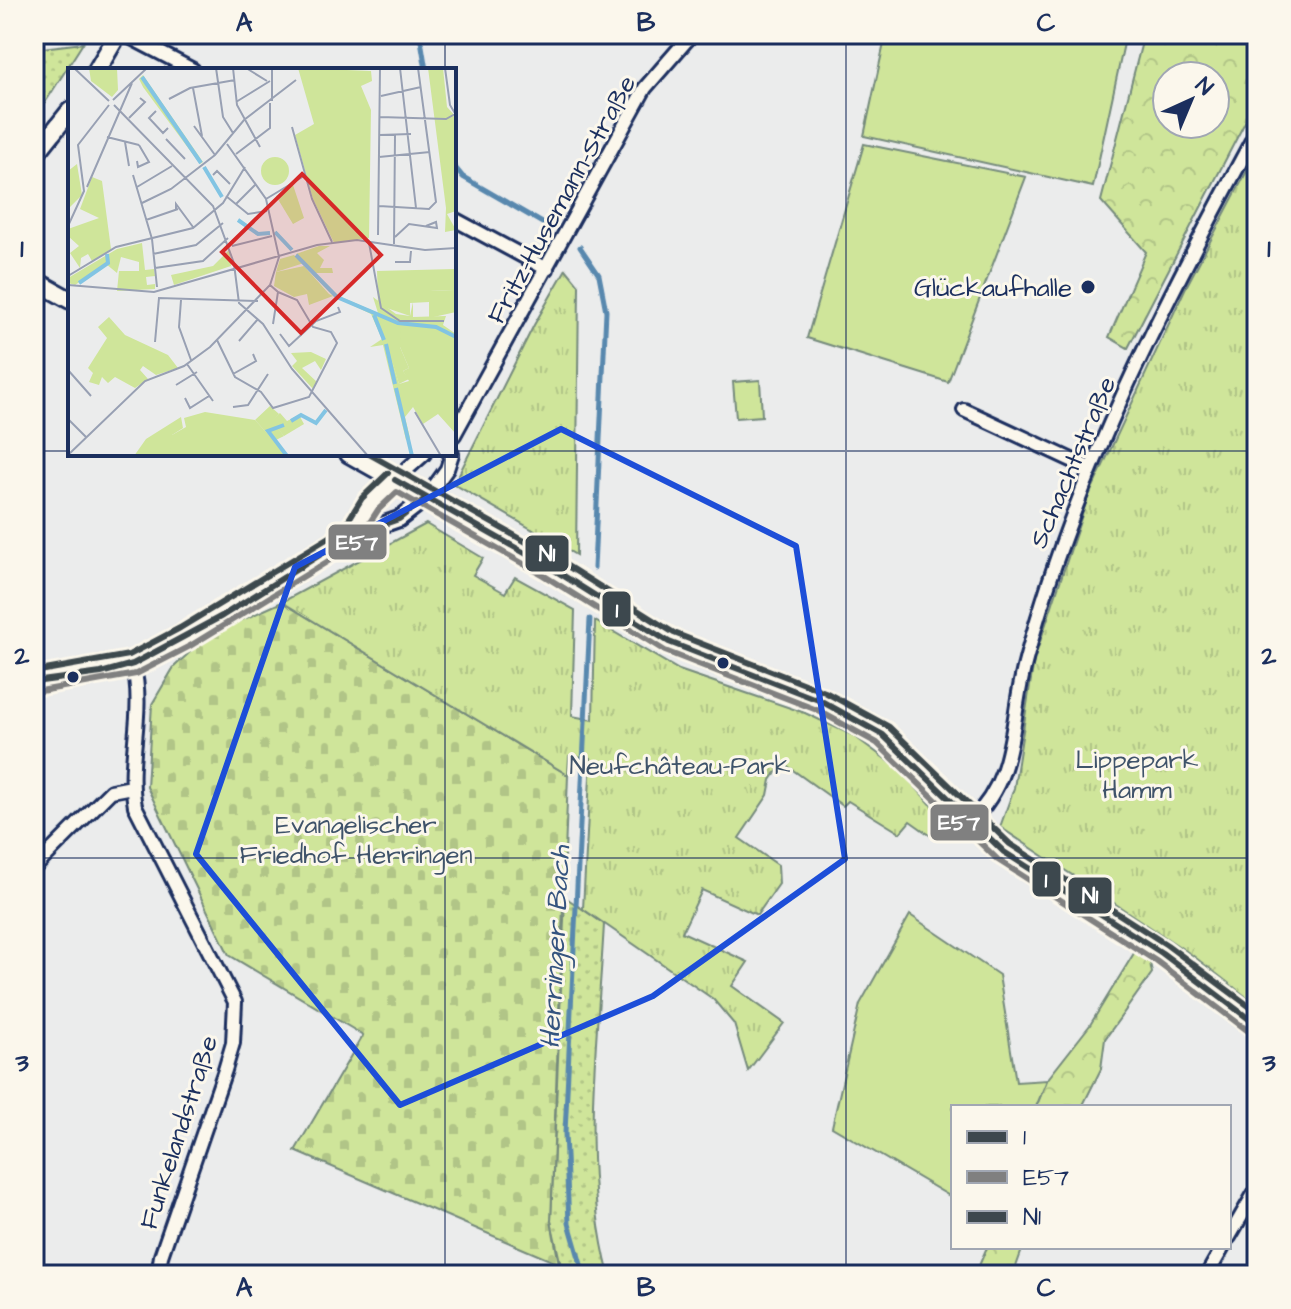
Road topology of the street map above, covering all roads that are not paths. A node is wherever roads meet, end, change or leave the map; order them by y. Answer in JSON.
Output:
{"nodes":[{"id":1,"x":118,"y":34,"type":"edge"},
{"id":2,"x":124,"y":34,"type":"edge"},
{"id":3,"x":692,"y":34,"type":"edge"},
{"id":4,"x":98,"y":68,"type":"edge"},
{"id":5,"x":189,"y":68,"type":"edge"},
{"id":6,"x":68,"y":114,"type":"edge"},
{"id":7,"x":1257,"y":131,"type":"edge"},
{"id":8,"x":34,"y":156,"type":"edge"},
{"id":9,"x":456,"y":220,"type":"edge"},
{"id":10,"x":547,"y":269,"type":"junction"},
{"id":11,"x":34,"y":280,"type":"edge"},
{"id":12,"x":68,"y":299,"type":"edge"},
{"id":13,"x":964,"y":410,"type":"dead end"},
{"id":14,"x":456,"y":431,"type":"edge"},
{"id":15,"x":353,"y":456,"type":"edge"},
{"id":16,"x":422,"y":456,"type":"edge"},
{"id":17,"x":451,"y":456,"type":"edge"},
{"id":18,"x":1091,"y":469,"type":"junction"},
{"id":19,"x":395,"y":480,"type":"junction"},
{"id":20,"x":426,"y":498,"type":"junction"},
{"id":21,"x":350,"y":536,"type":"junction"},
{"id":22,"x":133,"y":664,"type":"junction"},
{"id":23,"x":34,"y":682,"type":"edge"},
{"id":24,"x":132,"y":787,"type":"junction"},
{"id":25,"x":970,"y":822,"type":"junction"},
{"id":26,"x":34,"y":868,"type":"edge"},
{"id":27,"x":1257,"y":1025,"type":"edge"},
{"id":28,"x":1257,"y":1189,"type":"edge"},
{"id":29,"x":1231,"y":1234,"type":"edge"},
{"id":30,"x":1222,"y":1249,"type":"edge"},
{"id":31,"x":158,"y":1275,"type":"edge"},
{"id":32,"x":1207,"y":1275,"type":"edge"}],
"edges":[{"from":1,"to":4,"type":"main road"},
{"from":2,"to":5,"type":"street"},
{"from":3,"to":10,"type":"street","name":"Fritz-Husemann-Straße"},
{"from":6,"to":8,"type":"main road"},
{"from":7,"to":18,"type":"street","name":"Schachtstraße"},
{"from":9,"to":10,"type":"street"},
{"from":10,"to":14,"type":"street","name":"Fritz-Husemann-Straße"},
{"from":11,"to":12,"type":"main road"},
{"from":13,"to":18,"type":"street"},
{"from":15,"to":19,"type":"main road"},
{"from":16,"to":19,"type":"street"},
{"from":17,"to":20,"type":"street"},
{"from":18,"to":25,"type":"street","name":"Schachtstraße"},
{"from":19,"to":20,"type":"main road"},
{"from":19,"to":21,"type":"street"},
{"from":20,"to":21,"type":"street"},
{"from":20,"to":25,"type":"main road"},
{"from":21,"to":22,"type":"street"},
{"from":22,"to":23,"type":"street"},
{"from":22,"to":24,"type":"street"},
{"from":24,"to":26,"type":"street"},
{"from":24,"to":31,"type":"street","name":"Funkelandstraße"},
{"from":25,"to":27,"type":"main road"},
{"from":28,"to":29,"type":"street"},
{"from":30,"to":32,"type":"street"}]}
